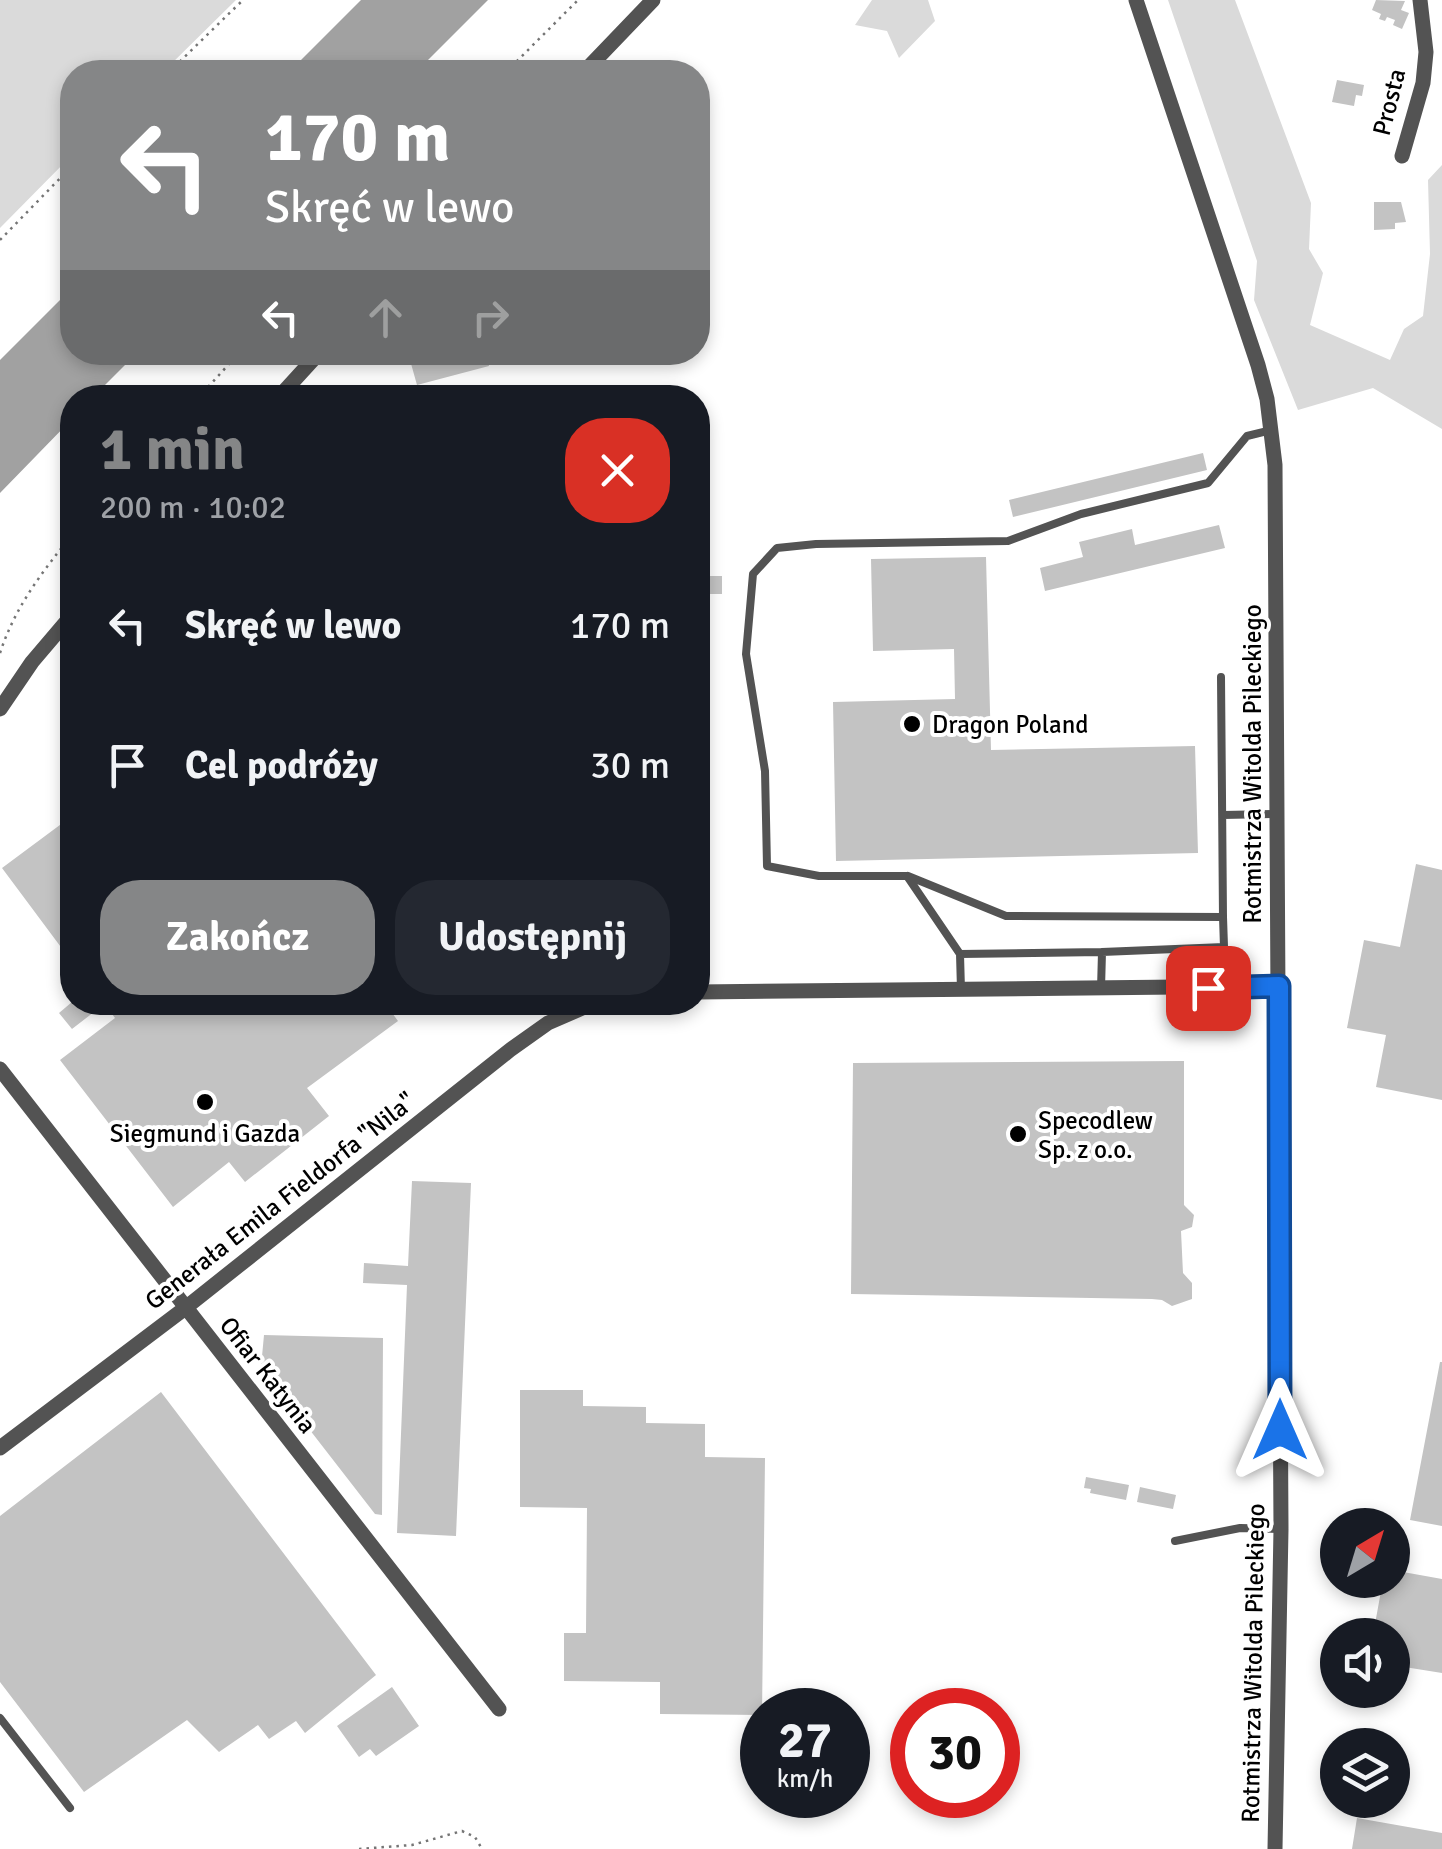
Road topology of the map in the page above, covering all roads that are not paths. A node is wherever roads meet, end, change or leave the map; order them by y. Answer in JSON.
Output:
{"nodes":[{"id":1,"x":653,"y":0,"type":"edge"},
{"id":2,"x":1136,"y":0,"type":"edge"},
{"id":3,"x":1420,"y":0,"type":"edge"},
{"id":4,"x":596,"y":60,"type":"edge"},
{"id":5,"x":1402,"y":156,"type":"dead end"},
{"id":6,"x":308,"y":365,"type":"edge"},
{"id":7,"x":290,"y":385,"type":"edge"},
{"id":8,"x":1272,"y":430,"type":"junction"},
{"id":9,"x":60,"y":629,"type":"edge"},
{"id":10,"x":1221,"y":677,"type":"dead end"},
{"id":11,"x":0,"y":709,"type":"edge"},
{"id":12,"x":1277,"y":814,"type":"junction"},
{"id":13,"x":1222,"y":815,"type":"junction"},
{"id":14,"x":907,"y":876,"type":"junction"},
{"id":15,"x":1223,"y":917,"type":"junction"},
{"id":16,"x":1102,"y":952,"type":"junction"},
{"id":17,"x":960,"y":954,"type":"junction"},
{"id":18,"x":1279,"y":986,"type":"junction"},
{"id":19,"x":1101,"y":989,"type":"junction"},
{"id":20,"x":960,"y":990,"type":"junction"},
{"id":21,"x":710,"y":992,"type":"edge"},
{"id":22,"x":566,"y":1015,"type":"edge"},
{"id":23,"x":0,"y":1069,"type":"edge"},
{"id":24,"x":184,"y":1309,"type":"junction"},
{"id":25,"x":0,"y":1448,"type":"edge"},
{"id":26,"x":1280,"y":1529,"type":"junction"},
{"id":27,"x":1175,"y":1541,"type":"dead end"},
{"id":28,"x":498,"y":1709,"type":"dead end"},
{"id":29,"x":0,"y":1718,"type":"edge"},
{"id":30,"x":70,"y":1808,"type":"dead end"},
{"id":31,"x":1274,"y":1849,"type":"edge"}],
"edges":[{"from":1,"to":4,"type":"street"},
{"from":2,"to":8,"type":"street","name":"Rotmistrza Witolda Pileckiego"},
{"from":3,"to":5,"type":"street","name":"Prosta"},
{"from":6,"to":7,"type":"street"},
{"from":8,"to":12,"type":"street","name":"Rotmistrza Witolda Pileckiego"},
{"from":8,"to":14,"type":"lane"},
{"from":9,"to":11,"type":"street"},
{"from":10,"to":13,"type":"lane"},
{"from":12,"to":13,"type":"lane"},
{"from":12,"to":18,"type":"street","name":"Rotmistrza Witolda Pileckiego"},
{"from":13,"to":15,"type":"lane"},
{"from":14,"to":15,"type":"lane"},
{"from":14,"to":17,"type":"lane"},
{"from":15,"to":16,"type":"lane"},
{"from":16,"to":17,"type":"lane"},
{"from":16,"to":19,"type":"lane"},
{"from":17,"to":20,"type":"lane"},
{"from":18,"to":19,"type":"street"},
{"from":18,"to":26,"type":"street","name":"Rotmistrza Witolda Pileckiego"},
{"from":19,"to":20,"type":"street"},
{"from":20,"to":21,"type":"street"},
{"from":22,"to":24,"type":"street","name":"Generała Emila Fieldorfa \"Nila\""},
{"from":23,"to":24,"type":"street","name":"Ofiar Katynia"},
{"from":24,"to":25,"type":"street","name":"Generała Emila Fieldorfa \"Nila\""},
{"from":24,"to":28,"type":"street","name":"Ofiar Katynia"},
{"from":26,"to":27,"type":"lane"},
{"from":26,"to":31,"type":"street","name":"Rotmistrza Witolda Pileckiego"},
{"from":29,"to":30,"type":"lane"}]}
